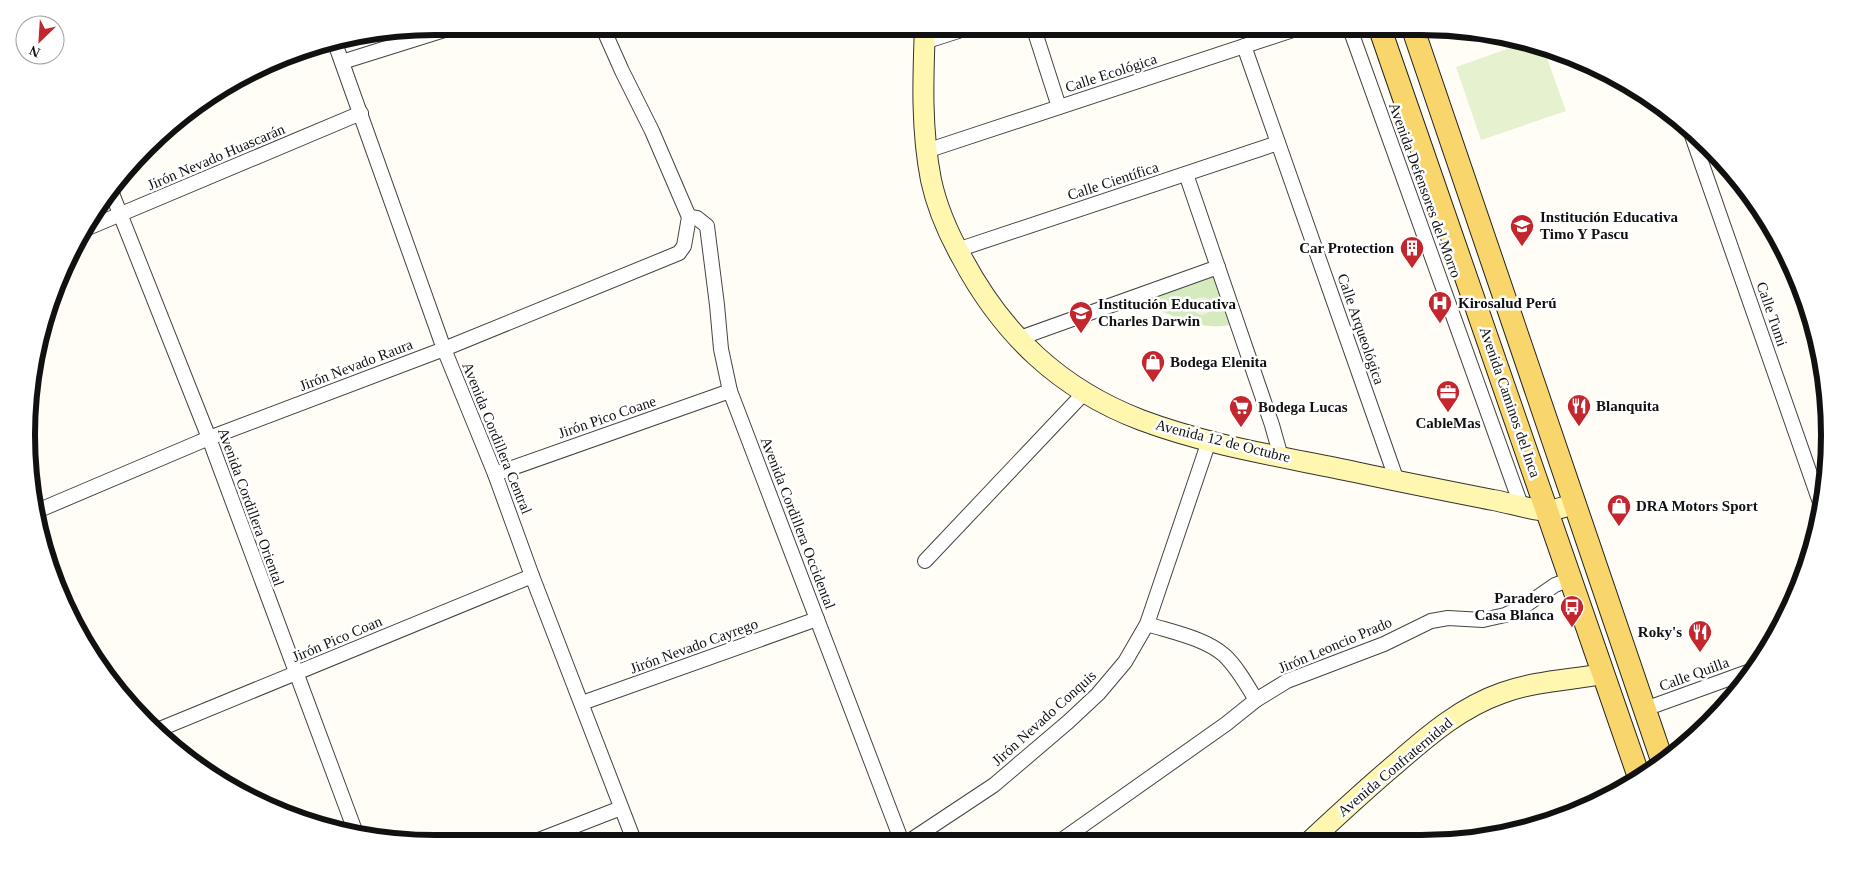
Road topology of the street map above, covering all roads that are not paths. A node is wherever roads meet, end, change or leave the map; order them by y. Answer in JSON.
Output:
{"nodes":[{"id":1,"x":427,"y":35,"type":"edge"},
{"id":2,"x":606,"y":35,"type":"edge"},
{"id":3,"x":925,"y":35,"type":"edge"},
{"id":4,"x":1036,"y":35,"type":"edge"},
{"id":5,"x":1278,"y":35,"type":"edge"},
{"id":6,"x":1352,"y":35,"type":"edge"},
{"id":7,"x":1382,"y":35,"type":"edge"},
{"id":8,"x":1415,"y":35,"type":"edge"},
{"id":9,"x":1244,"y":46,"type":"junction"},
{"id":10,"x":337,"y":48,"type":"edge"},
{"id":11,"x":342,"y":62,"type":"junction"},
{"id":12,"x":1059,"y":107,"type":"junction"},
{"id":13,"x":361,"y":113,"type":"junction"},
{"id":14,"x":1278,"y":143,"type":"junction"},
{"id":15,"x":1695,"y":143,"type":"edge"},
{"id":16,"x":926,"y":151,"type":"junction"},
{"id":17,"x":1186,"y":174,"type":"junction"},
{"id":18,"x":113,"y":197,"type":"edge"},
{"id":19,"x":120,"y":216,"type":"junction"},
{"id":20,"x":689,"y":217,"type":"junction"},
{"id":21,"x":95,"y":226,"type":"edge"},
{"id":22,"x":957,"y":250,"type":"junction"},
{"id":23,"x":1218,"y":267,"type":"junction"},
{"id":24,"x":1017,"y":339,"type":"junction"},
{"id":25,"x":444,"y":349,"type":"junction"},
{"id":26,"x":730,"y":391,"type":"junction"},
{"id":27,"x":1085,"y":392,"type":"junction"},
{"id":28,"x":209,"y":438,"type":"junction"},
{"id":29,"x":1209,"y":441,"type":"junction"},
{"id":30,"x":1281,"y":457,"type":"junction"},
{"id":31,"x":495,"y":474,"type":"junction"},
{"id":32,"x":1397,"y":481,"type":"junction"},
{"id":33,"x":1817,"y":493,"type":"edge"},
{"id":34,"x":1575,"y":504,"type":"junction"},
{"id":35,"x":1521,"y":505,"type":"junction"},
{"id":36,"x":42,"y":508,"type":"edge"},
{"id":37,"x":1547,"y":511,"type":"junction"},
{"id":38,"x":925,"y":561,"type":"dead end"},
{"id":39,"x":532,"y":576,"type":"junction"},
{"id":40,"x":1570,"y":580,"type":"junction"},
{"id":41,"x":817,"y":618,"type":"junction"},
{"id":42,"x":1147,"y":624,"type":"junction"},
{"id":43,"x":1616,"y":669,"type":"junction"},
{"id":44,"x":296,"y":674,"type":"junction"},
{"id":45,"x":1742,"y":674,"type":"edge"},
{"id":46,"x":1256,"y":700,"type":"junction"},
{"id":47,"x":582,"y":704,"type":"junction"},
{"id":48,"x":1645,"y":709,"type":"junction"},
{"id":49,"x":163,"y":728,"type":"edge"},
{"id":50,"x":1660,"y":755,"type":"edge"},
{"id":51,"x":1638,"y":771,"type":"edge"},
{"id":52,"x":621,"y":808,"type":"junction"},
{"id":53,"x":353,"y":826,"type":"edge"},
{"id":54,"x":552,"y":835,"type":"edge"},
{"id":55,"x":632,"y":835,"type":"edge"},
{"id":56,"x":899,"y":835,"type":"edge"},
{"id":57,"x":919,"y":835,"type":"edge"},
{"id":58,"x":1069,"y":835,"type":"edge"},
{"id":59,"x":1316,"y":835,"type":"edge"}],
"edges":[{"from":1,"to":11,"type":"street"},
{"from":2,"to":20,"type":"street"},
{"from":3,"to":16,"type":"street","name":"Avenida 12 de Octubre"},
{"from":4,"to":12,"type":"street"},
{"from":5,"to":9,"type":"street","name":"Calle Ecológica"},
{"from":6,"to":35,"type":"street","name":"Avenida Defensores del Morro"},
{"from":7,"to":37,"type":"main road","name":"Avenida Caminos del Inca"},
{"from":8,"to":34,"type":"main road","name":"Avenida Caminos del Inca"},
{"from":9,"to":12,"type":"street","name":"Calle Ecológica"},
{"from":9,"to":14,"type":"street","name":"Calle Arqueológica"},
{"from":10,"to":11,"type":"street","name":"Avenida Cordillera Central"},
{"from":11,"to":13,"type":"street","name":"Avenida Cordillera Central"},
{"from":12,"to":16,"type":"street","name":"Calle Ecológica"},
{"from":13,"to":19,"type":"street","name":"Jirón Nevado Huascarán"},
{"from":13,"to":25,"type":"street","name":"Avenida Cordillera Central"},
{"from":14,"to":17,"type":"street","name":"Calle Científica"},
{"from":14,"to":32,"type":"street","name":"Calle Arqueológica"},
{"from":15,"to":33,"type":"street","name":"Calle Tumi"},
{"from":16,"to":22,"type":"street","name":"Avenida 12 de Octubre"},
{"from":17,"to":22,"type":"street","name":"Calle Científica"},
{"from":17,"to":23,"type":"street"},
{"from":18,"to":19,"type":"street","name":"Avenida Cordillera Oriental"},
{"from":19,"to":21,"type":"street","name":"Jirón Nevado Huascarán"},
{"from":19,"to":28,"type":"street","name":"Avenida Cordillera Oriental"},
{"from":20,"to":25,"type":"street","name":"Jirón Nevado Raura"},
{"from":20,"to":26,"type":"street","name":"Avenida Cordillera Occidental"},
{"from":22,"to":24,"type":"street","name":"Avenida 12 de Octubre"},
{"from":23,"to":24,"type":"street"},
{"from":23,"to":30,"type":"street"},
{"from":24,"to":27,"type":"street","name":"Avenida 12 de Octubre"},
{"from":25,"to":28,"type":"street","name":"Jirón Nevado Raura"},
{"from":25,"to":31,"type":"street","name":"Avenida Cordillera Central"},
{"from":26,"to":31,"type":"street","name":"Jirón Pico Coane"},
{"from":26,"to":41,"type":"street","name":"Avenida Cordillera Occidental"},
{"from":27,"to":29,"type":"street","name":"Avenida 12 de Octubre"},
{"from":27,"to":38,"type":"street"},
{"from":28,"to":36,"type":"street","name":"Jirón Nevado Raura"},
{"from":28,"to":44,"type":"street","name":"Avenida Cordillera Oriental"},
{"from":29,"to":30,"type":"street","name":"Avenida 12 de Octubre"},
{"from":29,"to":42,"type":"street","name":"Jirón Nevado Conquis"},
{"from":30,"to":32,"type":"street","name":"Avenida 12 de Octubre"},
{"from":31,"to":39,"type":"street","name":"Avenida Cordillera Central"},
{"from":32,"to":35,"type":"street","name":"Avenida 12 de Octubre"},
{"from":34,"to":37,"type":"street","name":"Avenida 12 de Octubre"},
{"from":34,"to":43,"type":"main road","name":"Avenida Caminos del Inca"},
{"from":35,"to":37,"type":"street","name":"Avenida 12 de Octubre"},
{"from":37,"to":40,"type":"main road","name":"Avenida Caminos del Inca"},
{"from":39,"to":44,"type":"street","name":"Jirón Pico Coan"},
{"from":39,"to":47,"type":"street","name":"Avenida Cordillera Central"},
{"from":40,"to":43,"type":"main road","name":"Avenida Caminos del Inca"},
{"from":40,"to":46,"type":"street","name":"Jirón Leoncio Prado"},
{"from":41,"to":47,"type":"street","name":"Jirón Nevado Cayrego"},
{"from":41,"to":56,"type":"street","name":"Avenida Cordillera Occidental"},
{"from":42,"to":46,"type":"street"},
{"from":42,"to":57,"type":"street","name":"Jirón Nevado Conquis"},
{"from":43,"to":48,"type":"main road","name":"Avenida Caminos del Inca"},
{"from":43,"to":51,"type":"main road","name":"Avenida Caminos del Inca"},
{"from":43,"to":59,"type":"street","name":"Avenida Confraternidad"},
{"from":44,"to":49,"type":"street","name":"Jirón Pico Coan"},
{"from":44,"to":53,"type":"street","name":"Avenida Cordillera Oriental"},
{"from":45,"to":48,"type":"street","name":"Calle Quilla"},
{"from":46,"to":58,"type":"street","name":"Jirón Leoncio Prado"},
{"from":47,"to":52,"type":"street","name":"Avenida Cordillera Central"},
{"from":48,"to":50,"type":"main road","name":"Avenida Caminos del Inca"},
{"from":52,"to":54,"type":"street"},
{"from":52,"to":55,"type":"street","name":"Avenida Cordillera Central"}]}
